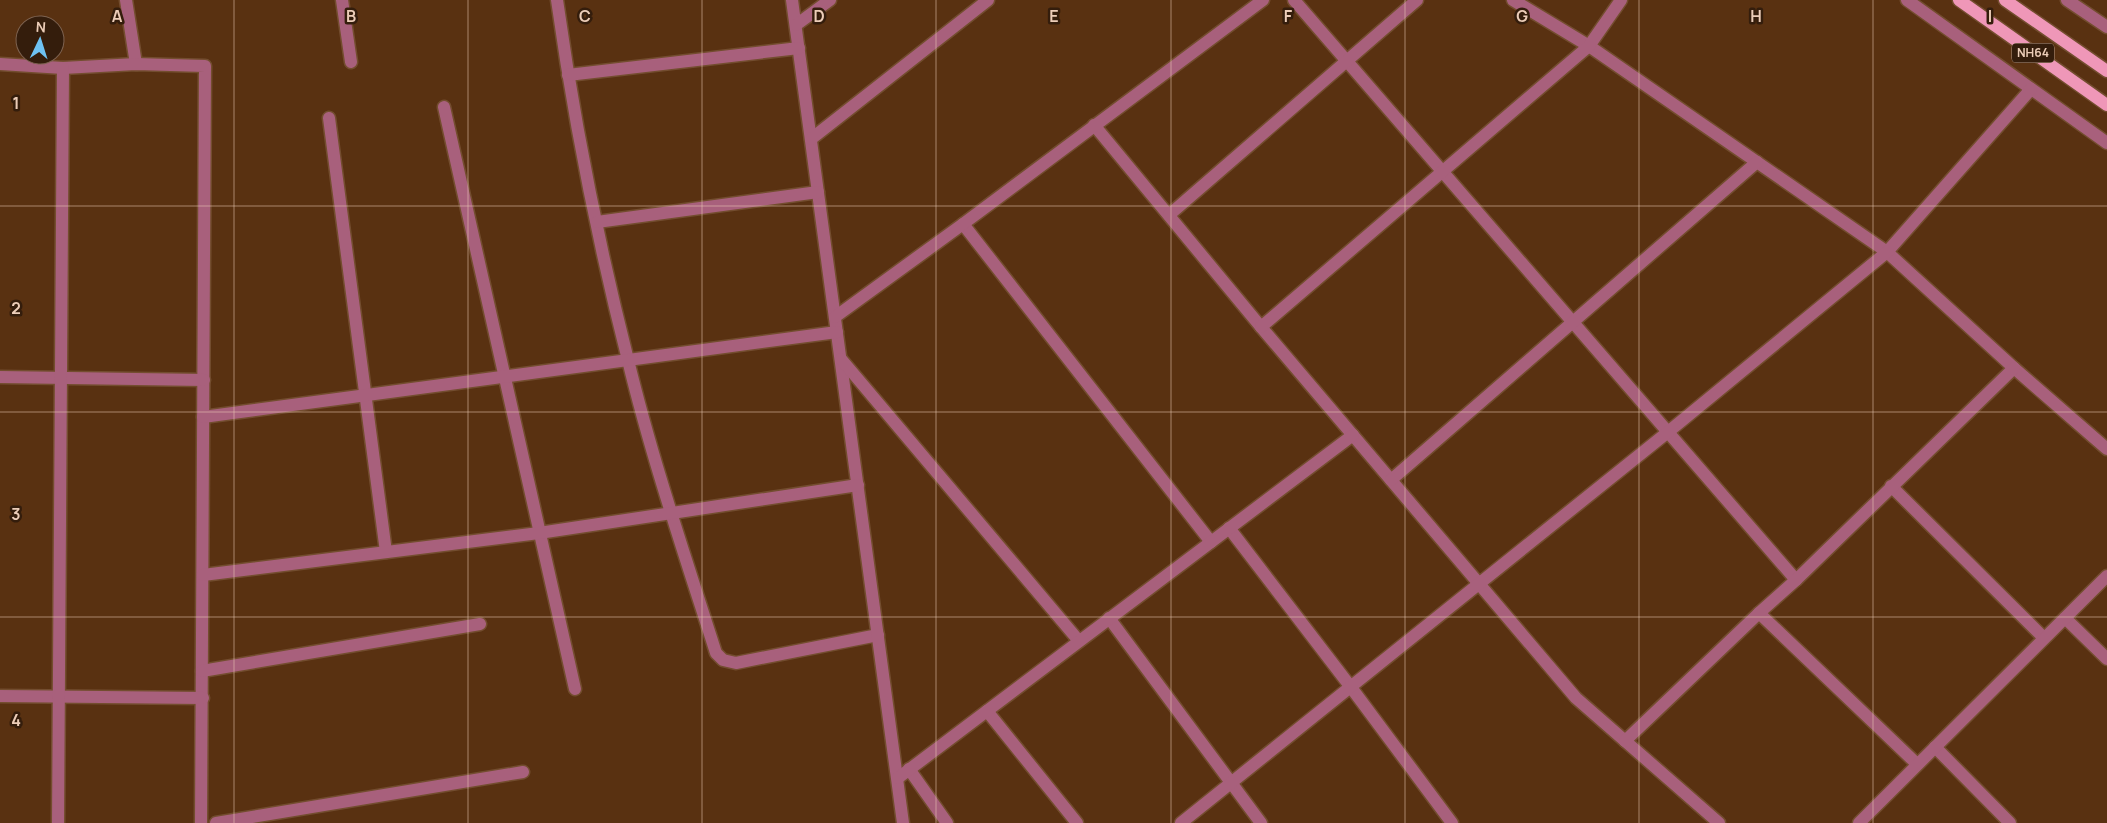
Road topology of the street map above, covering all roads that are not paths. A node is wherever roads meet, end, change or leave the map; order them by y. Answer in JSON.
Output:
{"nodes":[{"id":1,"x":126,"y":0,"type":"edge"},
{"id":2,"x":342,"y":0,"type":"edge"},
{"id":3,"x":557,"y":0,"type":"edge"},
{"id":4,"x":792,"y":0,"type":"edge"},
{"id":5,"x":830,"y":0,"type":"edge"},
{"id":6,"x":988,"y":0,"type":"edge"},
{"id":7,"x":1263,"y":0,"type":"edge"},
{"id":8,"x":1294,"y":0,"type":"edge"},
{"id":9,"x":1417,"y":0,"type":"edge"},
{"id":10,"x":1514,"y":0,"type":"edge"},
{"id":11,"x":1621,"y":0,"type":"edge"},
{"id":12,"x":1907,"y":0,"type":"edge"},
{"id":13,"x":1959,"y":0,"type":"edge"},
{"id":14,"x":2005,"y":0,"type":"edge"},
{"id":15,"x":2067,"y":0,"type":"edge"},
{"id":16,"x":796,"y":25,"type":"junction"},
{"id":17,"x":2107,"y":27,"type":"edge"},
{"id":18,"x":1588,"y":46,"type":"junction"},
{"id":19,"x":799,"y":48,"type":"junction"},
{"id":20,"x":1346,"y":60,"type":"junction"},
{"id":21,"x":351,"y":62,"type":"dead end"},
{"id":22,"x":0,"y":64,"type":"edge"},
{"id":23,"x":136,"y":64,"type":"junction"},
{"id":24,"x":63,"y":68,"type":"junction"},
{"id":25,"x":2107,"y":71,"type":"edge"},
{"id":26,"x":568,"y":75,"type":"junction"},
{"id":27,"x":2031,"y":89,"type":"junction"},
{"id":28,"x":2107,"y":105,"type":"edge"},
{"id":29,"x":444,"y":107,"type":"dead end"},
{"id":30,"x":329,"y":118,"type":"dead end"},
{"id":31,"x":1094,"y":125,"type":"junction"},
{"id":32,"x":811,"y":139,"type":"junction"},
{"id":33,"x":2107,"y":143,"type":"edge"},
{"id":34,"x":1757,"y":162,"type":"junction"},
{"id":35,"x":1443,"y":171,"type":"junction"},
{"id":36,"x":818,"y":192,"type":"junction"},
{"id":37,"x":1169,"y":215,"type":"junction"},
{"id":38,"x":597,"y":222,"type":"junction"},
{"id":39,"x":963,"y":224,"type":"junction"},
{"id":40,"x":1887,"y":252,"type":"junction"},
{"id":41,"x":835,"y":317,"type":"junction"},
{"id":42,"x":1572,"y":321,"type":"junction"},
{"id":43,"x":1261,"y":327,"type":"junction"},
{"id":44,"x":837,"y":332,"type":"junction"},
{"id":45,"x":841,"y":359,"type":"junction"},
{"id":46,"x":628,"y":360,"type":"junction"},
{"id":47,"x":2014,"y":368,"type":"junction"},
{"id":48,"x":504,"y":376,"type":"junction"},
{"id":49,"x":0,"y":377,"type":"edge"},
{"id":50,"x":61,"y":378,"type":"junction"},
{"id":51,"x":204,"y":380,"type":"junction"},
{"id":52,"x":365,"y":396,"type":"junction"},
{"id":53,"x":203,"y":417,"type":"junction"},
{"id":54,"x":1668,"y":432,"type":"junction"},
{"id":55,"x":1353,"y":435,"type":"junction"},
{"id":56,"x":2107,"y":449,"type":"edge"},
{"id":57,"x":1391,"y":480,"type":"junction"},
{"id":58,"x":858,"y":485,"type":"junction"},
{"id":59,"x":1891,"y":486,"type":"junction"},
{"id":60,"x":671,"y":514,"type":"junction"},
{"id":61,"x":1229,"y":528,"type":"junction"},
{"id":62,"x":539,"y":533,"type":"junction"},
{"id":63,"x":1211,"y":542,"type":"junction"},
{"id":64,"x":386,"y":552,"type":"junction"},
{"id":65,"x":203,"y":575,"type":"junction"},
{"id":66,"x":2107,"y":576,"type":"edge"},
{"id":67,"x":1796,"y":580,"type":"junction"},
{"id":68,"x":1479,"y":583,"type":"junction"},
{"id":69,"x":1759,"y":613,"type":"junction"},
{"id":70,"x":1109,"y":618,"type":"junction"},
{"id":71,"x":2065,"y":618,"type":"junction"},
{"id":72,"x":480,"y":624,"type":"dead end"},
{"id":73,"x":878,"y":634,"type":"junction"},
{"id":74,"x":2044,"y":638,"type":"junction"},
{"id":75,"x":1079,"y":641,"type":"junction"},
{"id":76,"x":2107,"y":659,"type":"edge"},
{"id":77,"x":202,"y":671,"type":"junction"},
{"id":78,"x":1350,"y":686,"type":"junction"},
{"id":79,"x":575,"y":689,"type":"dead end"},
{"id":80,"x":0,"y":696,"type":"edge"},
{"id":81,"x":58,"y":697,"type":"junction"},
{"id":82,"x":203,"y":698,"type":"junction"},
{"id":83,"x":987,"y":711,"type":"junction"},
{"id":84,"x":1625,"y":741,"type":"junction"},
{"id":85,"x":1935,"y":747,"type":"junction"},
{"id":86,"x":1917,"y":764,"type":"junction"},
{"id":87,"x":909,"y":769,"type":"junction"},
{"id":88,"x":523,"y":772,"type":"dead end"},
{"id":89,"x":898,"y":778,"type":"junction"},
{"id":90,"x":1231,"y":783,"type":"junction"},
{"id":91,"x":58,"y":823,"type":"edge"},
{"id":92,"x":201,"y":823,"type":"edge"},
{"id":93,"x":216,"y":823,"type":"edge"},
{"id":94,"x":904,"y":823,"type":"edge"},
{"id":95,"x":947,"y":823,"type":"edge"},
{"id":96,"x":1077,"y":823,"type":"edge"},
{"id":97,"x":1181,"y":823,"type":"edge"},
{"id":98,"x":1261,"y":823,"type":"edge"},
{"id":99,"x":1452,"y":823,"type":"edge"},
{"id":100,"x":1719,"y":823,"type":"edge"},
{"id":101,"x":1858,"y":823,"type":"edge"},
{"id":102,"x":2010,"y":823,"type":"edge"}],
"edges":[{"from":1,"to":23,"type":"street"},
{"from":2,"to":21,"type":"street"},
{"from":3,"to":26,"type":"street"},
{"from":4,"to":16,"type":"street"},
{"from":5,"to":16,"type":"street"},
{"from":6,"to":32,"type":"street"},
{"from":7,"to":31,"type":"street"},
{"from":8,"to":20,"type":"street"},
{"from":9,"to":20,"type":"street"},
{"from":10,"to":18,"type":"street"},
{"from":11,"to":18,"type":"street"},
{"from":12,"to":27,"type":"street"},
{"from":13,"to":28,"type":"main road","number":"NH64"},
{"from":14,"to":25,"type":"main road","number":"NH64"},
{"from":15,"to":17,"type":"street"},
{"from":16,"to":19,"type":"street"},
{"from":18,"to":34,"type":"street"},
{"from":18,"to":35,"type":"street"},
{"from":19,"to":26,"type":"street"},
{"from":19,"to":32,"type":"street"},
{"from":20,"to":35,"type":"street"},
{"from":20,"to":37,"type":"street"},
{"from":22,"to":24,"type":"street"},
{"from":23,"to":24,"type":"street"},
{"from":23,"to":51,"type":"street"},
{"from":24,"to":50,"type":"street"},
{"from":26,"to":38,"type":"street"},
{"from":27,"to":33,"type":"street"},
{"from":27,"to":40,"type":"street"},
{"from":29,"to":48,"type":"street"},
{"from":30,"to":52,"type":"street"},
{"from":31,"to":37,"type":"street"},
{"from":31,"to":39,"type":"street"},
{"from":32,"to":36,"type":"street"},
{"from":34,"to":40,"type":"street"},
{"from":34,"to":42,"type":"street"},
{"from":35,"to":42,"type":"street"},
{"from":35,"to":43,"type":"street"},
{"from":36,"to":38,"type":"street"},
{"from":36,"to":41,"type":"street"},
{"from":37,"to":43,"type":"street"},
{"from":38,"to":46,"type":"street"},
{"from":39,"to":41,"type":"street"},
{"from":39,"to":63,"type":"street"},
{"from":40,"to":47,"type":"street"},
{"from":40,"to":54,"type":"street"},
{"from":41,"to":44,"type":"street"},
{"from":42,"to":54,"type":"street"},
{"from":42,"to":57,"type":"street"},
{"from":43,"to":55,"type":"street"},
{"from":44,"to":45,"type":"street"},
{"from":44,"to":46,"type":"street"},
{"from":45,"to":58,"type":"street"},
{"from":45,"to":75,"type":"street"},
{"from":46,"to":48,"type":"street"},
{"from":46,"to":60,"type":"street"},
{"from":47,"to":56,"type":"street"},
{"from":47,"to":59,"type":"street"},
{"from":48,"to":52,"type":"street"},
{"from":48,"to":62,"type":"street"},
{"from":49,"to":50,"type":"street"},
{"from":50,"to":51,"type":"street"},
{"from":50,"to":81,"type":"street"},
{"from":51,"to":53,"type":"street"},
{"from":52,"to":53,"type":"street"},
{"from":52,"to":64,"type":"street"},
{"from":53,"to":65,"type":"street"},
{"from":54,"to":67,"type":"street"},
{"from":54,"to":68,"type":"street"},
{"from":55,"to":57,"type":"street"},
{"from":55,"to":61,"type":"street"},
{"from":57,"to":68,"type":"street"},
{"from":58,"to":60,"type":"street"},
{"from":58,"to":73,"type":"street"},
{"from":59,"to":67,"type":"street"},
{"from":59,"to":74,"type":"street"},
{"from":60,"to":62,"type":"street"},
{"from":60,"to":73,"type":"street"},
{"from":61,"to":63,"type":"street"},
{"from":61,"to":78,"type":"street"},
{"from":62,"to":64,"type":"street"},
{"from":62,"to":79,"type":"street"},
{"from":63,"to":70,"type":"street"},
{"from":64,"to":65,"type":"street"},
{"from":65,"to":77,"type":"street"},
{"from":66,"to":71,"type":"street"},
{"from":67,"to":69,"type":"street"},
{"from":68,"to":78,"type":"street"},
{"from":68,"to":84,"type":"street"},
{"from":69,"to":84,"type":"street"},
{"from":69,"to":86,"type":"street"},
{"from":70,"to":75,"type":"street"},
{"from":70,"to":90,"type":"street"},
{"from":71,"to":74,"type":"street"},
{"from":71,"to":76,"type":"street"},
{"from":72,"to":77,"type":"street"},
{"from":73,"to":89,"type":"street"},
{"from":74,"to":85,"type":"street"},
{"from":75,"to":83,"type":"street"},
{"from":77,"to":82,"type":"street"},
{"from":78,"to":90,"type":"street"},
{"from":78,"to":99,"type":"street"},
{"from":80,"to":81,"type":"street"},
{"from":81,"to":82,"type":"street"},
{"from":81,"to":91,"type":"street"},
{"from":82,"to":92,"type":"street"},
{"from":83,"to":87,"type":"street"},
{"from":83,"to":96,"type":"street"},
{"from":84,"to":100,"type":"street"},
{"from":85,"to":86,"type":"street"},
{"from":85,"to":102,"type":"street"},
{"from":86,"to":101,"type":"street"},
{"from":87,"to":89,"type":"street"},
{"from":87,"to":95,"type":"street"},
{"from":88,"to":93,"type":"street"},
{"from":89,"to":94,"type":"street"},
{"from":90,"to":97,"type":"street"},
{"from":90,"to":98,"type":"street"}]}
